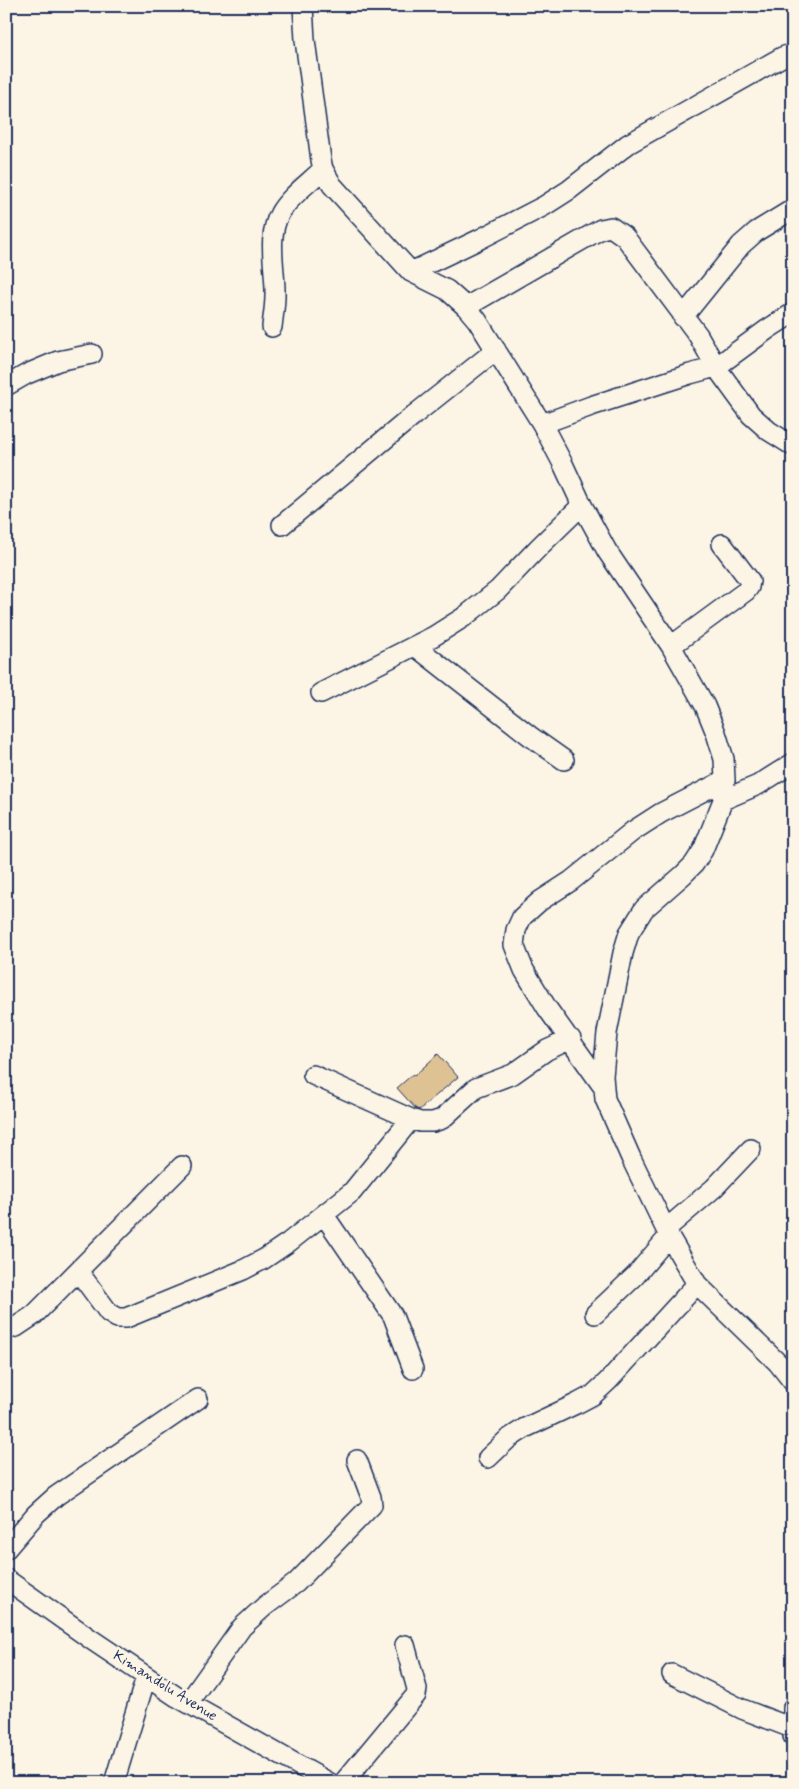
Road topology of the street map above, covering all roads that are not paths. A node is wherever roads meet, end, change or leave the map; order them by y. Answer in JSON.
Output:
{"nodes":[{"id":1,"x":302,"y":6,"type":"edge"},
{"id":2,"x":793,"y":53,"type":"edge"},
{"id":3,"x":323,"y":169,"type":"junction"},
{"id":4,"x":793,"y":209,"type":"edge"},
{"id":5,"x":411,"y":272,"type":"junction"},
{"id":6,"x":466,"y":307,"type":"junction"},
{"id":7,"x":793,"y":312,"type":"edge"},
{"id":8,"x":683,"y":317,"type":"junction"},
{"id":9,"x":272,"y":327,"type":"dead end"},
{"id":10,"x":496,"y":350,"type":"junction"},
{"id":11,"x":92,"y":354,"type":"dead end"},
{"id":12,"x":716,"y":367,"type":"junction"},
{"id":13,"x":6,"y":386,"type":"edge"},
{"id":14,"x":542,"y":424,"type":"junction"},
{"id":15,"x":793,"y":446,"type":"edge"},
{"id":16,"x":582,"y":505,"type":"junction"},
{"id":17,"x":282,"y":525,"type":"dead end"},
{"id":18,"x":722,"y":544,"type":"dead end"},
{"id":19,"x":415,"y":646,"type":"junction"},
{"id":20,"x":671,"y":646,"type":"junction"},
{"id":21,"x":321,"y":693,"type":"dead end"},
{"id":22,"x":564,"y":760,"type":"dead end"},
{"id":23,"x":793,"y":762,"type":"edge"},
{"id":24,"x":725,"y":780,"type":"junction"},
{"id":25,"x":723,"y":800,"type":"junction"},
{"id":26,"x":571,"y":1039,"type":"junction"},
{"id":27,"x":313,"y":1075,"type":"dead end"},
{"id":28,"x":604,"y":1088,"type":"junction"},
{"id":29,"x":411,"y":1119,"type":"junction"},
{"id":30,"x":751,"y":1149,"type":"dead end"},
{"id":31,"x":182,"y":1166,"type":"dead end"},
{"id":32,"x":324,"y":1216,"type":"junction"},
{"id":33,"x":667,"y":1233,"type":"junction"},
{"id":34,"x":78,"y":1271,"type":"junction"},
{"id":35,"x":697,"y":1284,"type":"junction"},
{"id":36,"x":595,"y":1314,"type":"dead end"},
{"id":37,"x":6,"y":1330,"type":"edge"},
{"id":38,"x":413,"y":1369,"type":"dead end"},
{"id":39,"x":793,"y":1382,"type":"edge"},
{"id":40,"x":198,"y":1399,"type":"dead end"},
{"id":41,"x":488,"y":1458,"type":"dead end"},
{"id":42,"x":356,"y":1460,"type":"dead end"},
{"id":43,"x":6,"y":1549,"type":"edge"},
{"id":44,"x":6,"y":1579,"type":"edge"},
{"id":45,"x":405,"y":1645,"type":"dead end"},
{"id":46,"x":672,"y":1674,"type":"dead end"},
{"id":47,"x":146,"y":1676,"type":"junction"},
{"id":48,"x":188,"y":1703,"type":"junction"},
{"id":49,"x":793,"y":1707,"type":"edge"},
{"id":50,"x":792,"y":1732,"type":"edge"},
{"id":51,"x":114,"y":1783,"type":"edge"},
{"id":52,"x":330,"y":1783,"type":"edge"},
{"id":53,"x":344,"y":1783,"type":"edge"}],
"edges":[{"from":1,"to":3,"type":"street"},
{"from":2,"to":5,"type":"street"},
{"from":3,"to":5,"type":"street"},
{"from":3,"to":9,"type":"street"},
{"from":4,"to":8,"type":"street"},
{"from":5,"to":6,"type":"street"},
{"from":6,"to":8,"type":"street"},
{"from":6,"to":10,"type":"street"},
{"from":7,"to":12,"type":"street"},
{"from":8,"to":12,"type":"street"},
{"from":10,"to":14,"type":"street"},
{"from":10,"to":17,"type":"street"},
{"from":11,"to":13,"type":"street"},
{"from":12,"to":14,"type":"street"},
{"from":12,"to":15,"type":"street"},
{"from":14,"to":16,"type":"street"},
{"from":16,"to":19,"type":"street"},
{"from":16,"to":20,"type":"street"},
{"from":18,"to":20,"type":"street"},
{"from":19,"to":21,"type":"street"},
{"from":19,"to":22,"type":"street"},
{"from":20,"to":24,"type":"street"},
{"from":23,"to":25,"type":"street"},
{"from":24,"to":25,"type":"street"},
{"from":24,"to":26,"type":"street"},
{"from":25,"to":28,"type":"street"},
{"from":26,"to":28,"type":"street"},
{"from":26,"to":29,"type":"street"},
{"from":27,"to":29,"type":"street"},
{"from":28,"to":33,"type":"street"},
{"from":29,"to":32,"type":"street"},
{"from":30,"to":33,"type":"street"},
{"from":31,"to":34,"type":"street"},
{"from":32,"to":34,"type":"street"},
{"from":32,"to":38,"type":"street"},
{"from":33,"to":35,"type":"street"},
{"from":33,"to":36,"type":"street"},
{"from":34,"to":37,"type":"street"},
{"from":35,"to":39,"type":"street"},
{"from":35,"to":41,"type":"street"},
{"from":40,"to":43,"type":"street"},
{"from":42,"to":48,"type":"street"},
{"from":44,"to":47,"type":"street","name":"Kimandolu Avenue"},
{"from":45,"to":53,"type":"street"},
{"from":46,"to":50,"type":"street"},
{"from":47,"to":48,"type":"street","name":"Kimandolu Avenue"},
{"from":47,"to":51,"type":"street"},
{"from":48,"to":52,"type":"street","name":"Kimandolu Avenue"},
{"from":49,"to":50,"type":"street"}]}
